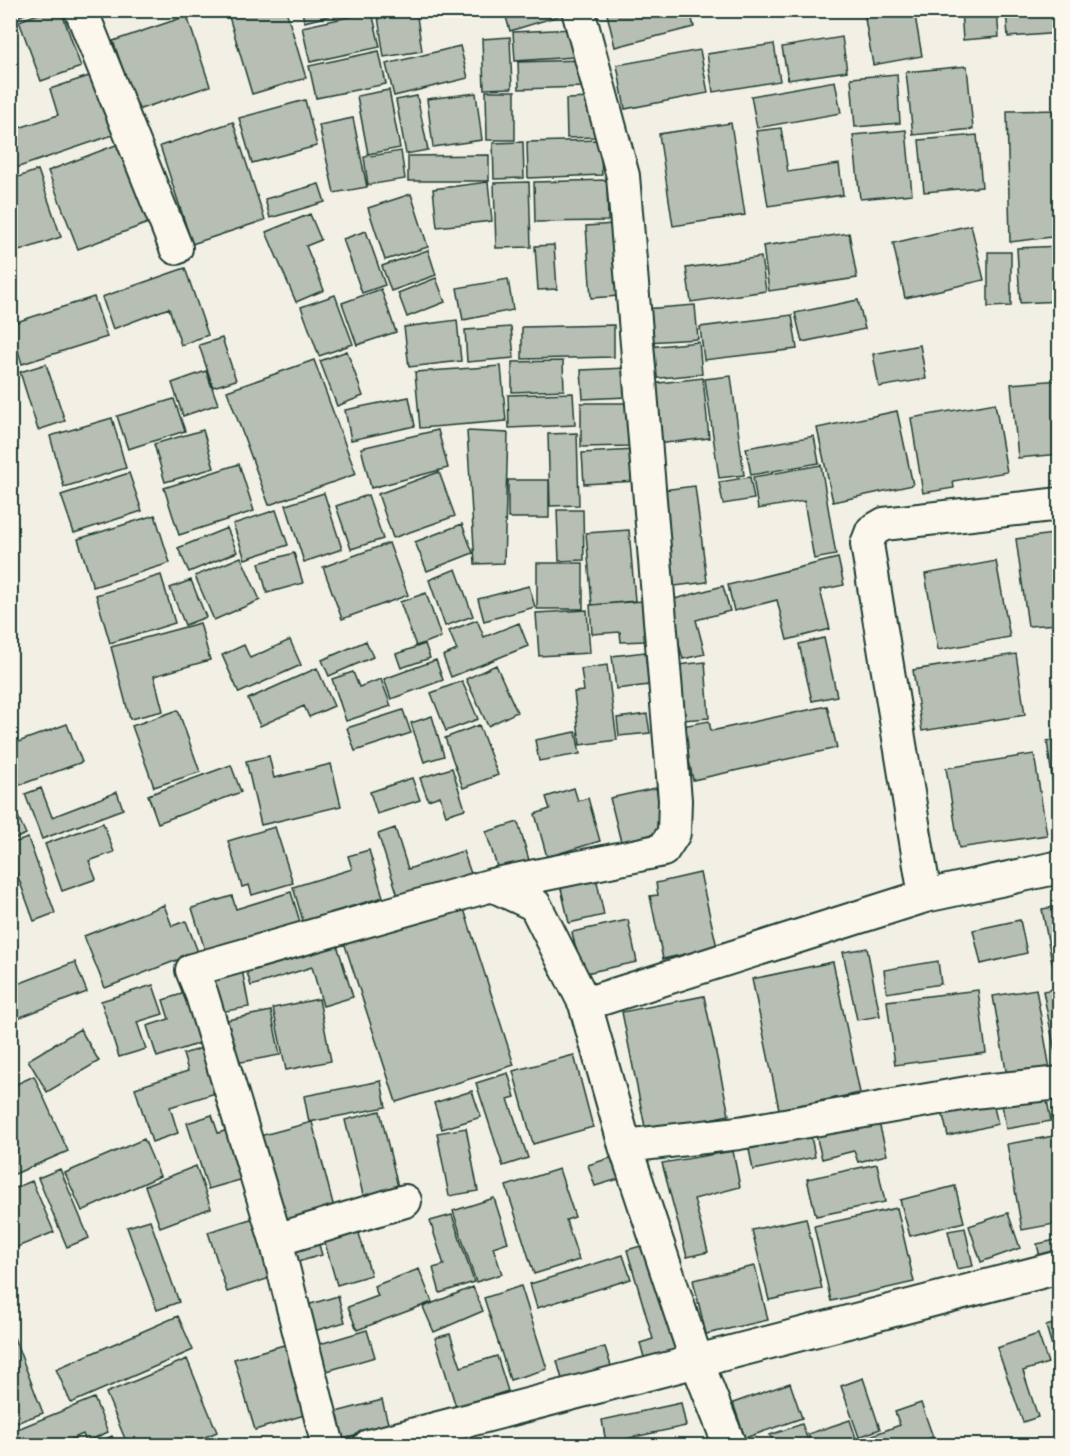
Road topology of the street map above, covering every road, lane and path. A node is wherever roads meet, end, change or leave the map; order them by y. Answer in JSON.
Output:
{"nodes":[{"id":1,"x":81,"y":10,"type":"edge"},
{"id":2,"x":578,"y":10,"type":"edge"},
{"id":3,"x":176,"y":248,"type":"dead end"},
{"id":4,"x":1059,"y":504,"type":"edge"},
{"id":5,"x":1059,"y":867,"type":"edge"},
{"id":6,"x":492,"y":885,"type":"junction"},
{"id":7,"x":925,"y":896,"type":"junction"},
{"id":8,"x":585,"y":1004,"type":"junction"},
{"id":9,"x":1059,"y":1083,"type":"edge"},
{"id":10,"x":625,"y":1146,"type":"junction"},
{"id":11,"x":405,"y":1201,"type":"dead end"},
{"id":12,"x":276,"y":1240,"type":"junction"},
{"id":13,"x":1059,"y":1267,"type":"edge"},
{"id":14,"x":697,"y":1362,"type":"junction"},
{"id":15,"x":327,"y":1446,"type":"edge"},
{"id":16,"x":369,"y":1446,"type":"edge"},
{"id":17,"x":730,"y":1446,"type":"edge"}],
"edges":[{"from":1,"to":3,"type":"street"},
{"from":2,"to":6,"type":"street"},
{"from":4,"to":7,"type":"street"},
{"from":5,"to":7,"type":"street"},
{"from":6,"to":8,"type":"street"},
{"from":6,"to":12,"type":"street"},
{"from":7,"to":8,"type":"street"},
{"from":8,"to":10,"type":"street"},
{"from":9,"to":10,"type":"street"},
{"from":10,"to":14,"type":"street"},
{"from":11,"to":12,"type":"street"},
{"from":12,"to":15,"type":"street"},
{"from":13,"to":14,"type":"street"},
{"from":14,"to":16,"type":"street"},
{"from":14,"to":17,"type":"street"}]}
